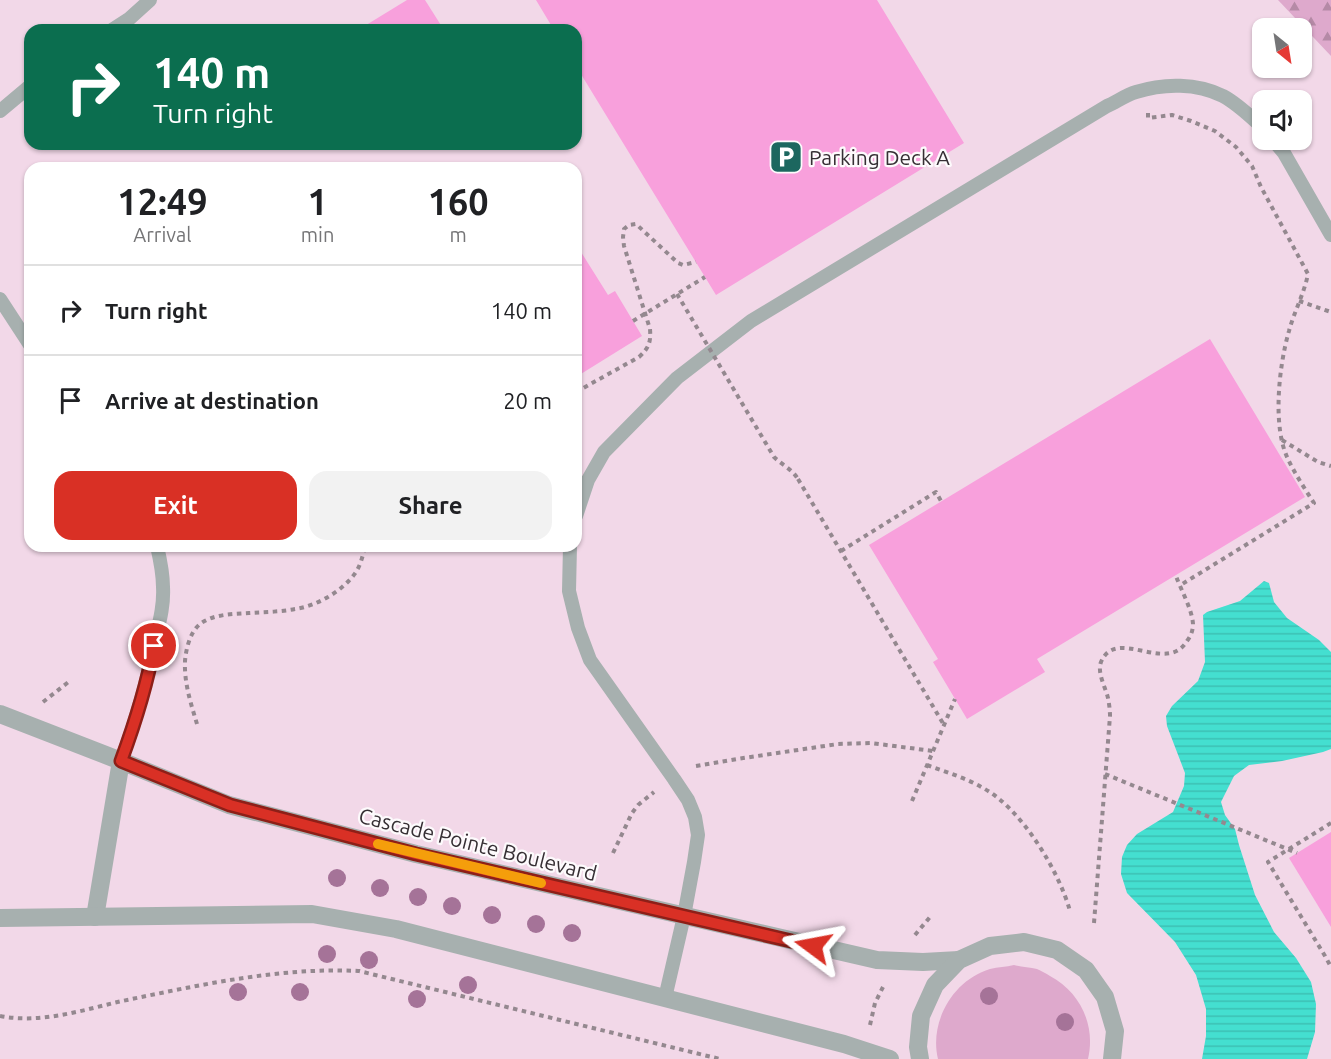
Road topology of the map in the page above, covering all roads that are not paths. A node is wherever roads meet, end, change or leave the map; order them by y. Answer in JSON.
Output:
{"nodes":[{"id":1,"x":150,"y":0,"type":"edge"},
{"id":2,"x":121,"y":24,"type":"edge"},
{"id":3,"x":24,"y":91,"type":"edge"},
{"id":4,"x":0,"y":111,"type":"edge"},
{"id":5,"x":1252,"y":118,"type":"edge"},
{"id":6,"x":1281,"y":150,"type":"edge"},
{"id":7,"x":1331,"y":235,"type":"edge"},
{"id":8,"x":0,"y":298,"type":"edge"},
{"id":9,"x":24,"y":336,"type":"edge"},
{"id":10,"x":582,"y":498,"type":"edge"},
{"id":11,"x":158,"y":552,"type":"edge"},
{"id":12,"x":570,"y":552,"type":"edge"},
{"id":13,"x":0,"y":714,"type":"edge"},
{"id":14,"x":121,"y":761,"type":"junction"},
{"id":15,"x":684,"y":916,"type":"junction"},
{"id":16,"x":95,"y":917,"type":"junction"},
{"id":17,"x":0,"y":918,"type":"edge"},
{"id":18,"x":958,"y":960,"type":"junction"},
{"id":19,"x":665,"y":998,"type":"junction"},
{"id":20,"x":890,"y":1059,"type":"edge"},
{"id":21,"x":920,"y":1059,"type":"edge"},
{"id":22,"x":1112,"y":1059,"type":"edge"}],
"edges":[{"from":1,"to":2,"type":"lane"},
{"from":3,"to":4,"type":"lane"},
{"from":5,"to":10,"type":"lane"},
{"from":6,"to":7,"type":"lane"},
{"from":8,"to":9,"type":"lane"},
{"from":11,"to":14,"type":"lane"},
{"from":12,"to":15,"type":"lane"},
{"from":13,"to":14,"type":"street","name":"Cascade Pointe Boulevard"},
{"from":14,"to":15,"type":"street","name":"Cascade Pointe Boulevard"},
{"from":14,"to":16,"type":"street"},
{"from":15,"to":18,"type":"street","name":"Cascade Pointe Boulevard"},
{"from":15,"to":19,"type":"lane"},
{"from":16,"to":17,"type":"street"},
{"from":16,"to":19,"type":"street"},
{"from":18,"to":21,"type":"street"},
{"from":18,"to":22,"type":"street"},
{"from":19,"to":20,"type":"street"}]}
